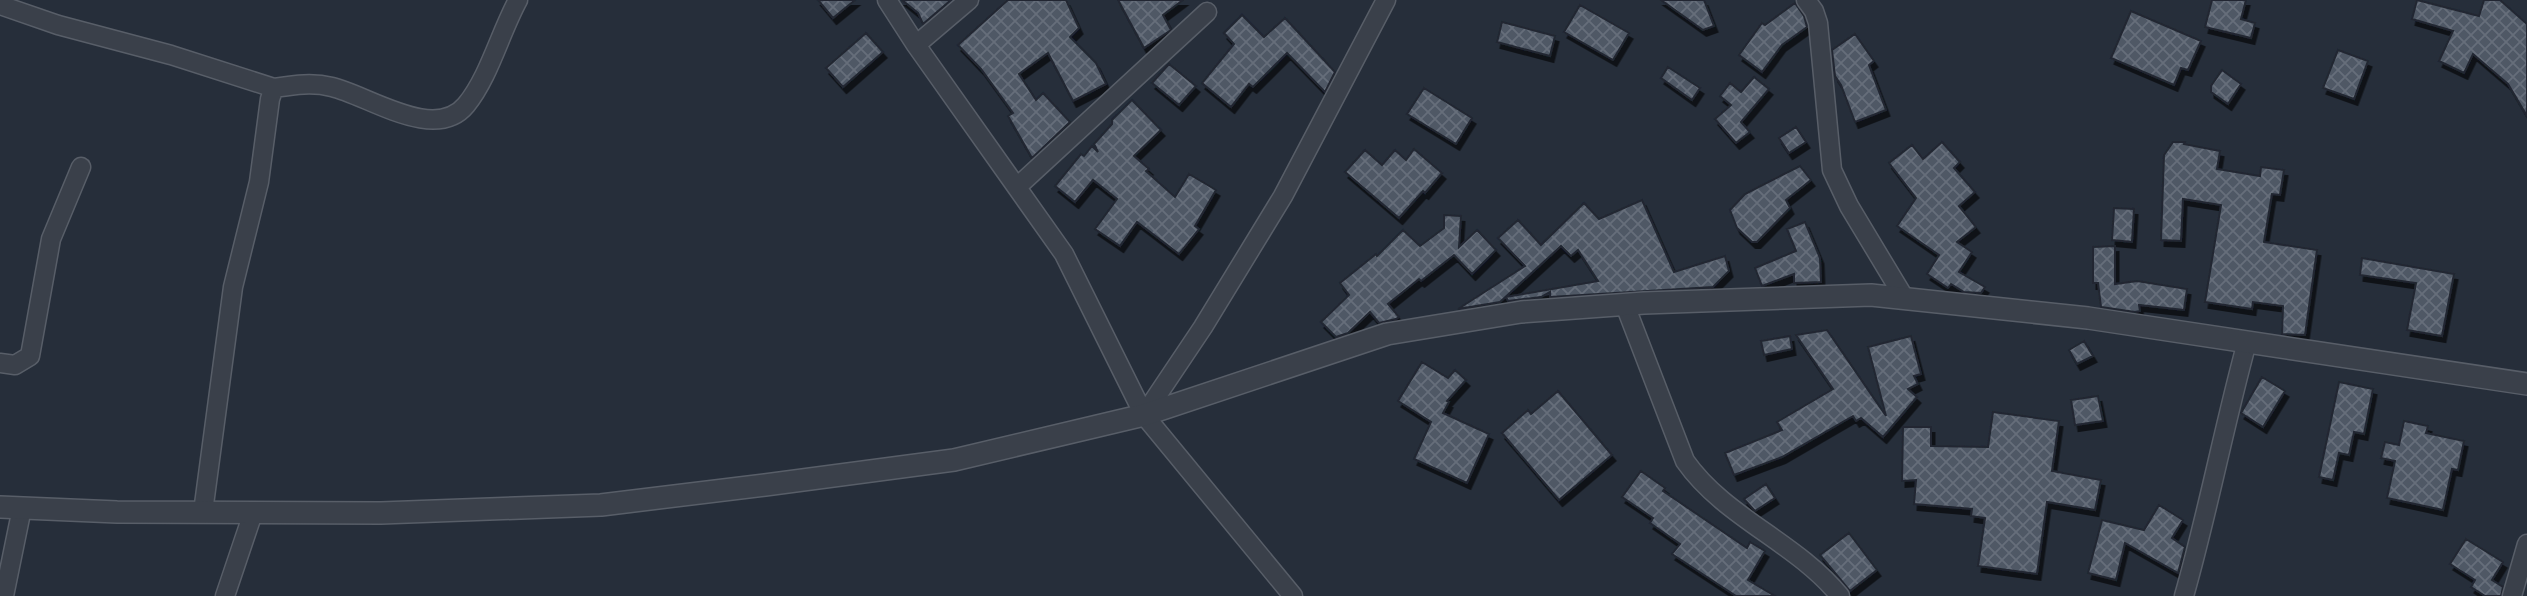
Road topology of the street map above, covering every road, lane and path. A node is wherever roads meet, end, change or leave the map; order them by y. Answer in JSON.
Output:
{"nodes":[{"id":1,"x":518,"y":0,"type":"edge"},
{"id":2,"x":887,"y":0,"type":"edge"},
{"id":3,"x":969,"y":0,"type":"edge"},
{"id":4,"x":1386,"y":0,"type":"edge"},
{"id":5,"x":1807,"y":0,"type":"edge"},
{"id":6,"x":0,"y":5,"type":"edge"},
{"id":7,"x":1207,"y":12,"type":"dead end"},
{"id":8,"x":916,"y":45,"type":"junction"},
{"id":9,"x":274,"y":88,"type":"junction"},
{"id":10,"x":82,"y":167,"type":"dead end"},
{"id":11,"x":1017,"y":187,"type":"junction"},
{"id":12,"x":1905,"y":299,"type":"junction"},
{"id":13,"x":1625,"y":305,"type":"junction"},
{"id":14,"x":2247,"y":342,"type":"junction"},
{"id":15,"x":0,"y":363,"type":"edge"},
{"id":16,"x":2527,"y":384,"type":"edge"},
{"id":17,"x":1143,"y":415,"type":"junction"},
{"id":18,"x":0,"y":507,"type":"edge"},
{"id":19,"x":22,"y":508,"type":"junction"},
{"id":20,"x":203,"y":512,"type":"junction"},
{"id":21,"x":253,"y":513,"type":"junction"},
{"id":22,"x":2527,"y":544,"type":"edge"},
{"id":23,"x":4,"y":596,"type":"edge"},
{"id":24,"x":225,"y":596,"type":"edge"},
{"id":25,"x":1293,"y":596,"type":"edge"},
{"id":26,"x":1840,"y":596,"type":"edge"},
{"id":27,"x":2184,"y":596,"type":"edge"},
{"id":28,"x":2512,"y":596,"type":"edge"}],
"edges":[{"from":1,"to":9,"type":"street"},
{"from":2,"to":8,"type":"street"},
{"from":3,"to":8,"type":"street"},
{"from":4,"to":17,"type":"street"},
{"from":5,"to":12,"type":"street"},
{"from":6,"to":9,"type":"street"},
{"from":7,"to":11,"type":"street"},
{"from":8,"to":11,"type":"street"},
{"from":9,"to":20,"type":"street"},
{"from":10,"to":15,"type":"street"},
{"from":11,"to":17,"type":"street"},
{"from":12,"to":13,"type":"street"},
{"from":12,"to":14,"type":"street"},
{"from":13,"to":17,"type":"street"},
{"from":13,"to":26,"type":"street"},
{"from":14,"to":16,"type":"street"},
{"from":14,"to":27,"type":"street"},
{"from":17,"to":21,"type":"street"},
{"from":17,"to":25,"type":"street"},
{"from":18,"to":19,"type":"street"},
{"from":19,"to":20,"type":"street"},
{"from":19,"to":23,"type":"street"},
{"from":20,"to":21,"type":"street"},
{"from":21,"to":24,"type":"street"},
{"from":22,"to":28,"type":"street"}]}
